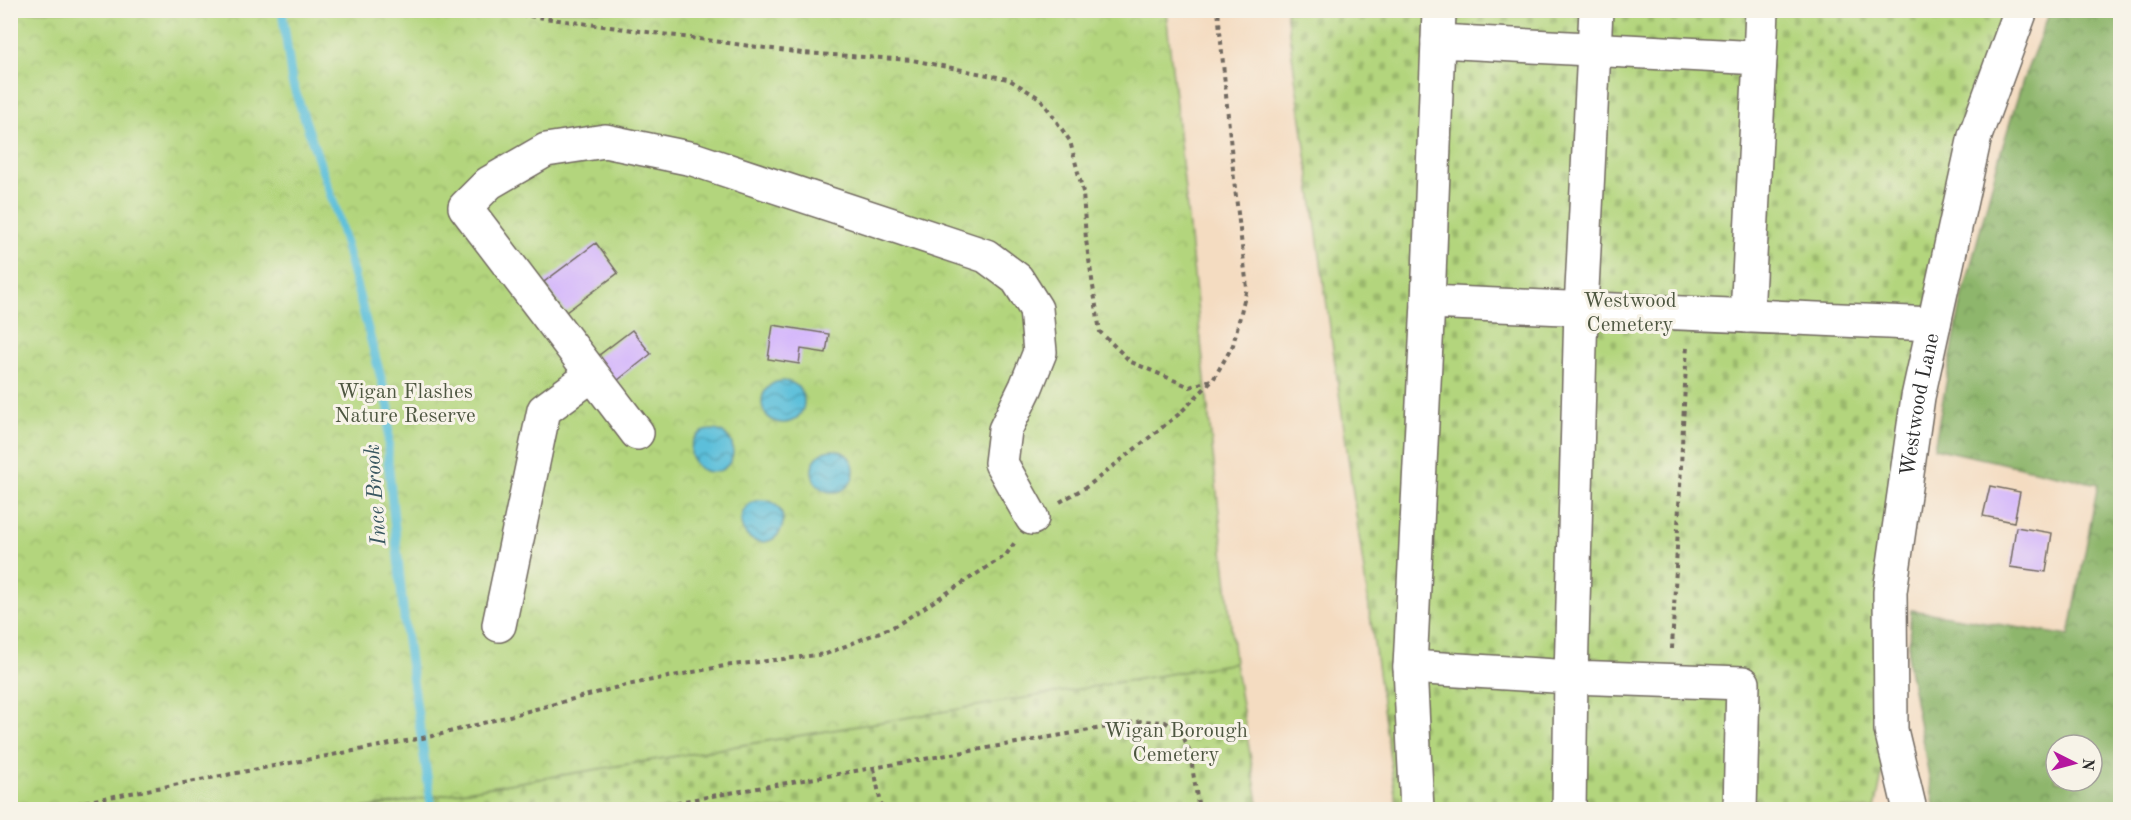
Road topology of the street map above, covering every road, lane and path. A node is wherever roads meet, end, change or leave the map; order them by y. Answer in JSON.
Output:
{"nodes":[{"id":1,"x":484,"y":10,"type":"edge"},
{"id":2,"x":1218,"y":10,"type":"edge"},
{"id":3,"x":1596,"y":10,"type":"edge"},
{"id":4,"x":1762,"y":10,"type":"edge"},
{"id":5,"x":2021,"y":10,"type":"edge"},
{"id":6,"x":1438,"y":26,"type":"edge"},
{"id":7,"x":1594,"y":49,"type":"junction"},
{"id":8,"x":1760,"y":58,"type":"junction"},
{"id":9,"x":1428,"y":302,"type":"junction"},
{"id":10,"x":1581,"y":309,"type":"junction"},
{"id":11,"x":1689,"y":314,"type":"junction"},
{"id":12,"x":1747,"y":316,"type":"junction"},
{"id":13,"x":1934,"y":324,"type":"junction"},
{"id":14,"x":592,"y":375,"type":"junction"},
{"id":15,"x":1213,"y":380,"type":"junction"},
{"id":16,"x":637,"y":433,"type":"dead end"},
{"id":17,"x":1032,"y":518,"type":"junction"},
{"id":18,"x":499,"y":625,"type":"dead end"},
{"id":19,"x":1672,"y":653,"type":"dead end"},
{"id":20,"x":1410,"y":667,"type":"junction"},
{"id":21,"x":1571,"y":677,"type":"junction"},
{"id":22,"x":874,"y":768,"type":"junction"},
{"id":23,"x":667,"y":807,"type":"edge"},
{"id":24,"x":42,"y":810,"type":"edge"},
{"id":25,"x":632,"y":810,"type":"edge"},
{"id":26,"x":882,"y":810,"type":"edge"},
{"id":27,"x":1199,"y":810,"type":"edge"},
{"id":28,"x":1417,"y":810,"type":"edge"},
{"id":29,"x":1569,"y":810,"type":"edge"},
{"id":30,"x":1740,"y":810,"type":"edge"},
{"id":31,"x":1910,"y":810,"type":"edge"}],
"edges":[{"from":1,"to":15,"type":"path"},
{"from":2,"to":15,"type":"path"},
{"from":3,"to":7,"type":"street"},
{"from":4,"to":8,"type":"street"},
{"from":5,"to":13,"type":"street","name":"Westwood Lane"},
{"from":6,"to":7,"type":"street"},
{"from":6,"to":9,"type":"street"},
{"from":7,"to":8,"type":"street"},
{"from":7,"to":10,"type":"street"},
{"from":8,"to":12,"type":"street"},
{"from":9,"to":10,"type":"street"},
{"from":9,"to":20,"type":"street"},
{"from":10,"to":11,"type":"street"},
{"from":10,"to":21,"type":"street"},
{"from":11,"to":12,"type":"street"},
{"from":11,"to":19,"type":"path"},
{"from":12,"to":13,"type":"street"},
{"from":13,"to":31,"type":"street","name":"Westwood Lane"},
{"from":14,"to":16,"type":"street"},
{"from":14,"to":17,"type":"street"},
{"from":14,"to":18,"type":"street"},
{"from":15,"to":17,"type":"path"},
{"from":17,"to":24,"type":"path"},
{"from":20,"to":21,"type":"street"},
{"from":20,"to":28,"type":"street"},
{"from":21,"to":29,"type":"street"},
{"from":21,"to":30,"type":"street"},
{"from":22,"to":23,"type":"path"},
{"from":22,"to":26,"type":"path"},
{"from":22,"to":27,"type":"path"},
{"from":23,"to":25,"type":"path"}]}
